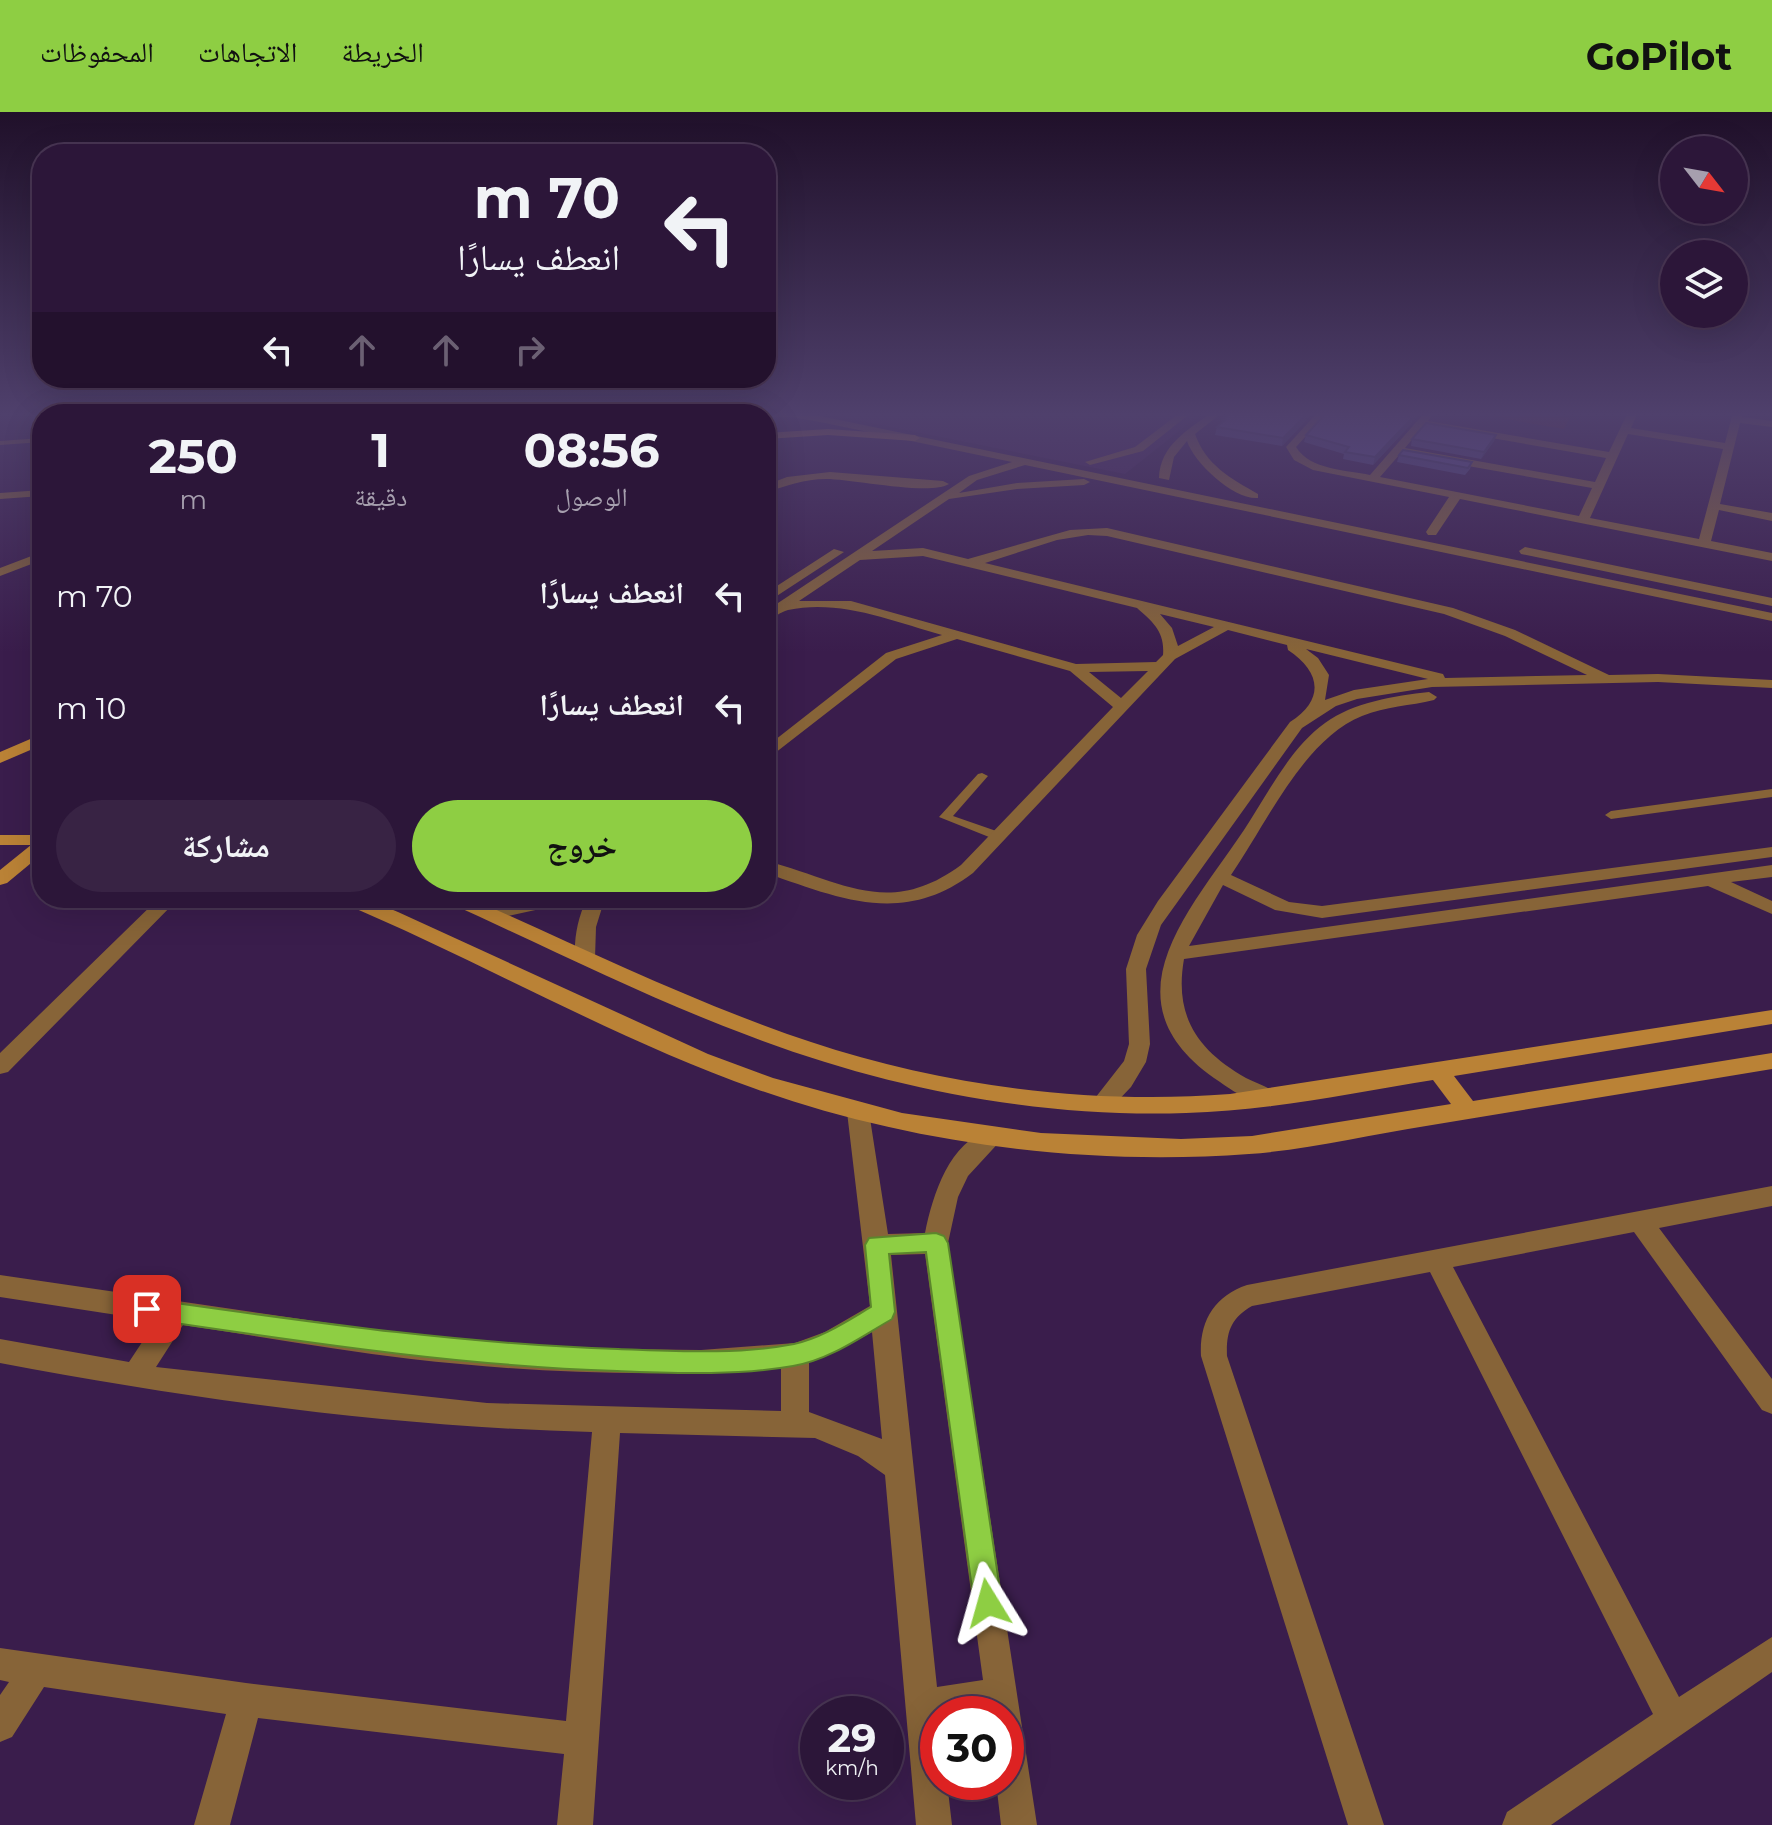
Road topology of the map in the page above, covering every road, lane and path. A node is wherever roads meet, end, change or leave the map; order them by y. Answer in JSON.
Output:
{"nodes":[{"id":1,"x":894,"y":492,"type":"edge"},
{"id":2,"x":931,"y":492,"type":"edge"},
{"id":3,"x":952,"y":492,"type":"edge"},
{"id":4,"x":976,"y":492,"type":"edge"},
{"id":5,"x":1176,"y":492,"type":"edge"},
{"id":6,"x":1234,"y":492,"type":"edge"},
{"id":7,"x":1248,"y":492,"type":"edge"},
{"id":8,"x":1435,"y":492,"type":"edge"},
{"id":9,"x":1596,"y":492,"type":"edge"},
{"id":10,"x":1718,"y":492,"type":"edge"},
{"id":11,"x":32,"y":494,"type":"edge"},
{"id":12,"x":0,"y":496,"type":"edge"},
{"id":13,"x":901,"y":496,"type":"dead end"},
{"id":14,"x":1254,"y":496,"type":"junction"},
{"id":15,"x":1456,"y":496,"type":"junction"},
{"id":16,"x":941,"y":499,"type":"junction"},
{"id":17,"x":1714,"y":506,"type":"junction"},
{"id":18,"x":1772,"y":517,"type":"edge"},
{"id":19,"x":1583,"y":521,"type":"junction"},
{"id":20,"x":898,"y":529,"type":"junction"},
{"id":21,"x":1432,"y":532,"type":"junction"},
{"id":22,"x":1477,"y":542,"type":"dead end"},
{"id":23,"x":1704,"y":544,"type":"junction"},
{"id":24,"x":1029,"y":547,"type":"junction"},
{"id":25,"x":1508,"y":548,"type":"dead end"},
{"id":26,"x":32,"y":550,"type":"edge"},
{"id":27,"x":923,"y":552,"type":"junction"},
{"id":28,"x":857,"y":556,"type":"junction"},
{"id":29,"x":1772,"y":557,"type":"edge"},
{"id":30,"x":32,"y":560,"type":"edge"},
{"id":31,"x":0,"y":561,"type":"edge"},
{"id":32,"x":967,"y":563,"type":"junction"},
{"id":33,"x":0,"y":572,"type":"edge"},
{"id":34,"x":825,"y":577,"type":"junction"},
{"id":35,"x":1035,"y":579,"type":"junction"},
{"id":36,"x":776,"y":593,"type":"edge"},
{"id":37,"x":1717,"y":598,"type":"junction"},
{"id":38,"x":1772,"y":602,"type":"edge"},
{"id":39,"x":851,"y":605,"type":"junction"},
{"id":40,"x":1140,"y":605,"type":"junction"},
{"id":41,"x":781,"y":607,"type":"junction"},
{"id":42,"x":776,"y":610,"type":"edge"},
{"id":43,"x":1772,"y":617,"type":"edge"},
{"id":44,"x":896,"y":618,"type":"junction"},
{"id":45,"x":1226,"y":626,"type":"junction"},
{"id":46,"x":957,"y":635,"type":"junction"},
{"id":47,"x":1275,"y":638,"type":"junction"},
{"id":48,"x":1524,"y":639,"type":"junction"},
{"id":49,"x":891,"y":656,"type":"junction"},
{"id":50,"x":1164,"y":661,"type":"junction"},
{"id":51,"x":1075,"y":668,"type":"junction"},
{"id":52,"x":1658,"y":678,"type":"junction"},
{"id":53,"x":1606,"y":679,"type":"junction"},
{"id":54,"x":1535,"y":681,"type":"junction"},
{"id":55,"x":1460,"y":682,"type":"junction"},
{"id":56,"x":1772,"y":684,"type":"edge"},
{"id":57,"x":1671,"y":691,"type":"junction"},
{"id":58,"x":1772,"y":695,"type":"edge"},
{"id":59,"x":1122,"y":706,"type":"junction"},
{"id":60,"x":1312,"y":713,"type":"junction"},
{"id":61,"x":1283,"y":743,"type":"junction"},
{"id":62,"x":32,"y":744,"type":"edge"},
{"id":63,"x":776,"y":747,"type":"edge"},
{"id":64,"x":1307,"y":750,"type":"junction"},
{"id":65,"x":0,"y":758,"type":"edge"},
{"id":66,"x":982,"y":776,"type":"dead end"},
{"id":67,"x":1772,"y":793,"type":"edge"},
{"id":68,"x":1611,"y":815,"type":"dead end"},
{"id":69,"x":998,"y":836,"type":"junction"},
{"id":70,"x":5,"y":842,"type":"edge"},
{"id":71,"x":32,"y":842,"type":"edge"},
{"id":72,"x":32,"y":851,"type":"edge"},
{"id":73,"x":1772,"y":852,"type":"edge"},
{"id":74,"x":776,"y":870,"type":"edge"},
{"id":75,"x":1772,"y":871,"type":"edge"},
{"id":76,"x":1221,"y":877,"type":"junction"},
{"id":77,"x":0,"y":879,"type":"edge"},
{"id":78,"x":1709,"y":880,"type":"junction"},
{"id":79,"x":1544,"y":882,"type":"junction"},
{"id":80,"x":1561,"y":900,"type":"junction"},
{"id":81,"x":160,"y":908,"type":"edge"},
{"id":82,"x":369,"y":908,"type":"edge"},
{"id":83,"x":476,"y":908,"type":"edge"},
{"id":84,"x":527,"y":908,"type":"edge"},
{"id":85,"x":592,"y":908,"type":"edge"},
{"id":86,"x":1772,"y":908,"type":"edge"},
{"id":87,"x":490,"y":914,"type":"junction"},
{"id":88,"x":1176,"y":954,"type":"junction"},
{"id":89,"x":585,"y":958,"type":"junction"},
{"id":90,"x":1772,"y":1017,"type":"edge"},
{"id":91,"x":1772,"y":1061,"type":"edge"},
{"id":92,"x":0,"y":1066,"type":"edge"},
{"id":93,"x":1439,"y":1072,"type":"junction"},
{"id":94,"x":1267,"y":1097,"type":"junction"},
{"id":95,"x":1103,"y":1102,"type":"junction"},
{"id":96,"x":1466,"y":1108,"type":"junction"},
{"id":97,"x":858,"y":1112,"type":"junction"},
{"id":98,"x":991,"y":1138,"type":"junction"},
{"id":99,"x":1772,"y":1196,"type":"edge"},
{"id":100,"x":1640,"y":1221,"type":"junction"},
{"id":101,"x":936,"y":1243,"type":"junction"},
{"id":102,"x":877,"y":1245,"type":"junction"},
{"id":103,"x":1437,"y":1261,"type":"junction"},
{"id":104,"x":0,"y":1286,"type":"edge"},
{"id":105,"x":883,"y":1312,"type":"junction"},
{"id":106,"x":176,"y":1313,"type":"junction"},
{"id":107,"x":0,"y":1351,"type":"edge"},
{"id":108,"x":795,"y":1355,"type":"junction"},
{"id":109,"x":136,"y":1375,"type":"junction"},
{"id":110,"x":1772,"y":1401,"type":"edge"},
{"id":111,"x":607,"y":1418,"type":"junction"},
{"id":112,"x":795,"y":1423,"type":"junction"},
{"id":113,"x":899,"y":1468,"type":"junction"},
{"id":114,"x":1772,"y":1653,"type":"edge"},
{"id":115,"x":0,"y":1664,"type":"edge"},
{"id":116,"x":37,"y":1669,"type":"junction"},
{"id":117,"x":922,"y":1696,"type":"edge"},
{"id":118,"x":1001,"y":1696,"type":"edge"},
{"id":119,"x":246,"y":1700,"type":"junction"},
{"id":120,"x":1674,"y":1721,"type":"junction"},
{"id":121,"x":0,"y":1725,"type":"edge"},
{"id":122,"x":580,"y":1739,"type":"junction"},
{"id":123,"x":932,"y":1800,"type":"edge"},
{"id":124,"x":1016,"y":1800,"type":"edge"},
{"id":125,"x":212,"y":1825,"type":"edge"},
{"id":126,"x":575,"y":1825,"type":"edge"},
{"id":127,"x":934,"y":1825,"type":"edge"},
{"id":128,"x":1019,"y":1825,"type":"edge"},
{"id":129,"x":1366,"y":1825,"type":"edge"},
{"id":130,"x":1520,"y":1825,"type":"edge"}],
"edges":[{"from":1,"to":13,"type":"street"},
{"from":2,"to":36,"type":"street"},
{"from":3,"to":16,"type":"street"},
{"from":4,"to":16,"type":"street"},
{"from":5,"to":37,"type":"street"},
{"from":6,"to":14,"type":"street"},
{"from":7,"to":14,"type":"street"},
{"from":8,"to":15,"type":"street"},
{"from":9,"to":19,"type":"street"},
{"from":10,"to":17,"type":"street"},
{"from":11,"to":12,"type":"street"},
{"from":14,"to":21,"type":"street"},
{"from":15,"to":19,"type":"street"},
{"from":15,"to":21,"type":"street"},
{"from":16,"to":20,"type":"street"},
{"from":17,"to":18,"type":"street"},
{"from":17,"to":23,"type":"street"},
{"from":19,"to":23,"type":"street"},
{"from":20,"to":27,"type":"street"},
{"from":20,"to":28,"type":"street"},
{"from":21,"to":22,"type":"street"},
{"from":23,"to":29,"type":"street"},
{"from":24,"to":32,"type":"street"},
{"from":24,"to":35,"type":"street"},
{"from":24,"to":48,"type":"street"},
{"from":25,"to":37,"type":"street"},
{"from":26,"to":31,"type":"street"},
{"from":27,"to":28,"type":"street"},
{"from":27,"to":32,"type":"street"},
{"from":28,"to":34,"type":"street"},
{"from":30,"to":33,"type":"street"},
{"from":32,"to":35,"type":"street"},
{"from":34,"to":39,"type":"street"},
{"from":34,"to":41,"type":"street"},
{"from":35,"to":40,"type":"street"},
{"from":37,"to":38,"type":"street"},
{"from":37,"to":43,"type":"street"},
{"from":39,"to":41,"type":"street"},
{"from":39,"to":44,"type":"street"},
{"from":40,"to":45,"type":"street"},
{"from":40,"to":50,"type":"street"},
{"from":41,"to":42,"type":"street"},
{"from":44,"to":46,"type":"street"},
{"from":44,"to":49,"type":"street"},
{"from":45,"to":47,"type":"street"},
{"from":45,"to":50,"type":"street"},
{"from":46,"to":49,"type":"street"},
{"from":46,"to":51,"type":"street"},
{"from":47,"to":55,"type":"street"},
{"from":47,"to":60,"type":"street"},
{"from":48,"to":53,"type":"street"},
{"from":48,"to":54,"type":"street"},
{"from":49,"to":63,"type":"street"},
{"from":50,"to":51,"type":"street"},
{"from":50,"to":59,"type":"street"},
{"from":51,"to":59,"type":"street"},
{"from":52,"to":53,"type":"street"},
{"from":52,"to":56,"type":"street"},
{"from":52,"to":57,"type":"street"},
{"from":53,"to":54,"type":"street"},
{"from":54,"to":55,"type":"street"},
{"from":55,"to":60,"type":"street"},
{"from":57,"to":58,"type":"street"},
{"from":57,"to":64,"type":"street"},
{"from":59,"to":69,"type":"street"},
{"from":60,"to":61,"type":"street"},
{"from":61,"to":64,"type":"street"},
{"from":61,"to":95,"type":"street"},
{"from":62,"to":65,"type":"street"},
{"from":64,"to":76,"type":"street"},
{"from":66,"to":69,"type":"lane"},
{"from":67,"to":68,"type":"lane"},
{"from":69,"to":74,"type":"street"},
{"from":70,"to":71,"type":"street"},
{"from":72,"to":77,"type":"street"},
{"from":73,"to":79,"type":"street"},
{"from":75,"to":78,"type":"street"},
{"from":76,"to":79,"type":"street"},
{"from":76,"to":88,"type":"street"},
{"from":78,"to":80,"type":"street"},
{"from":78,"to":86,"type":"street"},
{"from":79,"to":80,"type":"street"},
{"from":80,"to":88,"type":"street"},
{"from":81,"to":92,"type":"street"},
{"from":82,"to":97,"type":"street"},
{"from":83,"to":87,"type":"street"},
{"from":84,"to":87,"type":"street"},
{"from":85,"to":89,"type":"street"},
{"from":87,"to":89,"type":"street"},
{"from":88,"to":94,"type":"street"},
{"from":89,"to":95,"type":"street"},
{"from":90,"to":93,"type":"street"},
{"from":91,"to":96,"type":"street"},
{"from":93,"to":94,"type":"street"},
{"from":93,"to":96,"type":"street"},
{"from":94,"to":95,"type":"street"},
{"from":96,"to":98,"type":"street"},
{"from":97,"to":98,"type":"street"},
{"from":97,"to":102,"type":"street"},
{"from":98,"to":101,"type":"street"},
{"from":99,"to":100,"type":"street"},
{"from":100,"to":103,"type":"street"},
{"from":100,"to":110,"type":"street"},
{"from":101,"to":102,"type":"street"},
{"from":101,"to":118,"type":"street"},
{"from":102,"to":105,"type":"street"},
{"from":103,"to":120,"type":"street"},
{"from":103,"to":129,"type":"street"},
{"from":104,"to":106,"type":"street"},
{"from":105,"to":108,"type":"street"},
{"from":105,"to":113,"type":"street"},
{"from":106,"to":108,"type":"street"},
{"from":106,"to":109,"type":"street"},
{"from":107,"to":109,"type":"street"},
{"from":108,"to":112,"type":"street"},
{"from":109,"to":111,"type":"street"},
{"from":111,"to":112,"type":"street"},
{"from":111,"to":122,"type":"street"},
{"from":112,"to":113,"type":"street"},
{"from":113,"to":117,"type":"street"},
{"from":114,"to":120,"type":"street"},
{"from":115,"to":116,"type":"street"},
{"from":116,"to":119,"type":"street"},
{"from":116,"to":121,"type":"street"},
{"from":119,"to":122,"type":"street"},
{"from":119,"to":125,"type":"street"},
{"from":120,"to":130,"type":"street"},
{"from":122,"to":126,"type":"street"},
{"from":123,"to":127,"type":"street"},
{"from":124,"to":128,"type":"street"}]}
